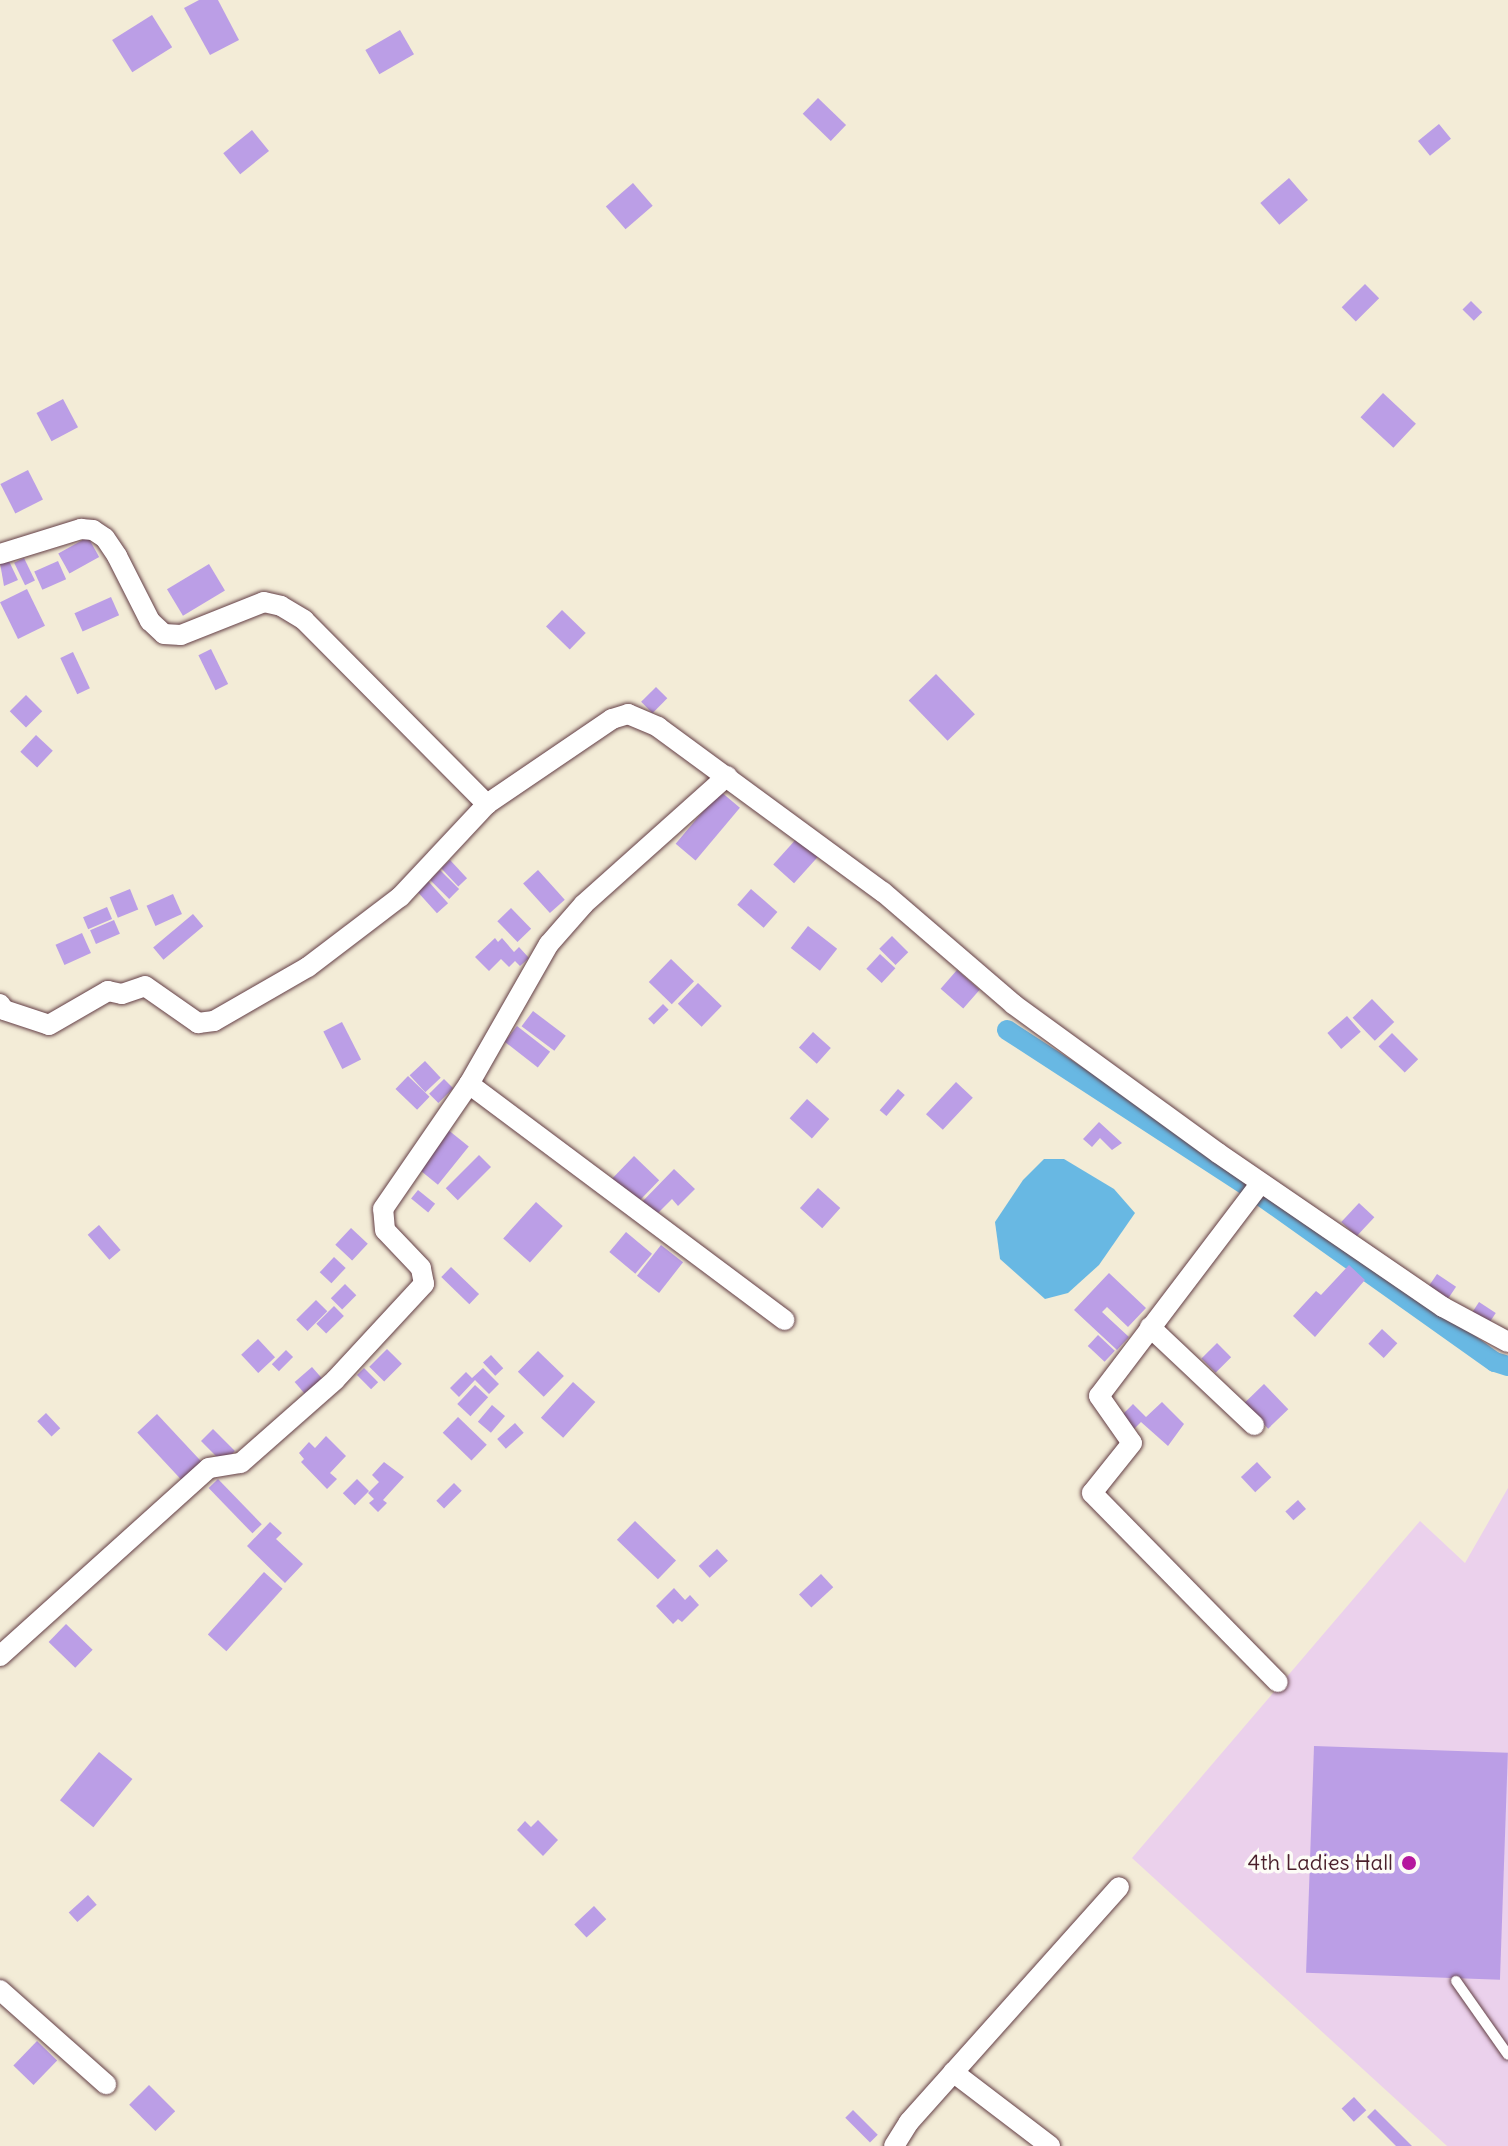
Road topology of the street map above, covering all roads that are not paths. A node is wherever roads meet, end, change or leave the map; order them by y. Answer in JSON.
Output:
{"nodes":[{"id":1,"x":0,"y":554,"type":"edge"},
{"id":2,"x":727,"y":776,"type":"junction"},
{"id":3,"x":487,"y":804,"type":"junction"},
{"id":4,"x":0,"y":1004,"type":"edge"},
{"id":5,"x":469,"y":1084,"type":"junction"},
{"id":6,"x":1260,"y":1184,"type":"dead end"},
{"id":7,"x":784,"y":1320,"type":"dead end"},
{"id":8,"x":1150,"y":1327,"type":"junction"},
{"id":9,"x":1508,"y":1342,"type":"edge"},
{"id":10,"x":1254,"y":1425,"type":"dead end"},
{"id":11,"x":0,"y":1656,"type":"edge"},
{"id":12,"x":1278,"y":1682,"type":"dead end"},
{"id":13,"x":1119,"y":1887,"type":"dead end"},
{"id":14,"x":1456,"y":1981,"type":"dead end"},
{"id":15,"x":0,"y":1990,"type":"edge"},
{"id":16,"x":1508,"y":2055,"type":"edge"},
{"id":17,"x":953,"y":2072,"type":"junction"},
{"id":18,"x":106,"y":2084,"type":"dead end"},
{"id":19,"x":894,"y":2146,"type":"edge"},
{"id":20,"x":1050,"y":2146,"type":"edge"}],
"edges":[{"from":1,"to":3,"type":"street"},
{"from":2,"to":3,"type":"street"},
{"from":2,"to":5,"type":"street"},
{"from":2,"to":9,"type":"street"},
{"from":3,"to":4,"type":"street"},
{"from":5,"to":7,"type":"street"},
{"from":5,"to":11,"type":"street"},
{"from":6,"to":8,"type":"street"},
{"from":8,"to":10,"type":"street"},
{"from":8,"to":12,"type":"street"},
{"from":13,"to":17,"type":"street"},
{"from":14,"to":16,"type":"lane"},
{"from":15,"to":18,"type":"street"},
{"from":17,"to":19,"type":"street"},
{"from":17,"to":20,"type":"street"}]}
